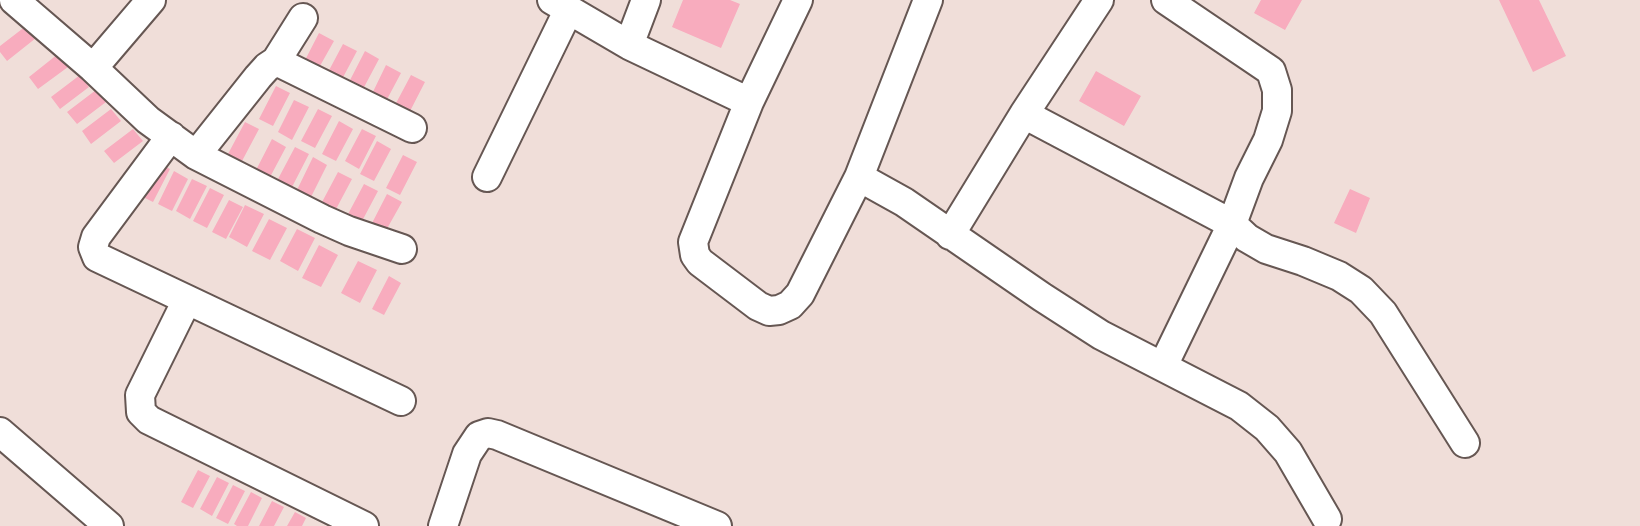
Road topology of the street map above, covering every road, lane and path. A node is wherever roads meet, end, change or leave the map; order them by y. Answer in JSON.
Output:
{"nodes":[{"id":1,"x":14,"y":0,"type":"edge"},
{"id":2,"x":151,"y":0,"type":"edge"},
{"id":3,"x":646,"y":0,"type":"edge"},
{"id":4,"x":798,"y":0,"type":"edge"},
{"id":5,"x":928,"y":0,"type":"edge"},
{"id":6,"x":1099,"y":0,"type":"edge"},
{"id":7,"x":1166,"y":0,"type":"edge"},
{"id":8,"x":561,"y":5,"type":"edge"},
{"id":9,"x":303,"y":18,"type":"dead end"},
{"id":10,"x":628,"y":45,"type":"junction"},
{"id":11,"x":276,"y":61,"type":"junction"},
{"id":12,"x":93,"y":68,"type":"junction"},
{"id":13,"x":749,"y":102,"type":"junction"},
{"id":14,"x":1024,"y":114,"type":"junction"},
{"id":15,"x":412,"y":128,"type":"dead end"},
{"id":16,"x":171,"y":136,"type":"junction"},
{"id":17,"x":196,"y":155,"type":"junction"},
{"id":18,"x":487,"y":177,"type":"dead end"},
{"id":19,"x":859,"y":177,"type":"junction"},
{"id":20,"x":1232,"y":224,"type":"junction"},
{"id":21,"x":950,"y":235,"type":"junction"},
{"id":22,"x":402,"y":249,"type":"dead end"},
{"id":23,"x":187,"y":300,"type":"junction"},
{"id":24,"x":1163,"y":366,"type":"junction"},
{"id":25,"x":401,"y":401,"type":"dead end"},
{"id":26,"x":0,"y":432,"type":"edge"},
{"id":27,"x":1465,"y":443,"type":"dead end"},
{"id":28,"x":1327,"y":519,"type":"dead end"},
{"id":29,"x":109,"y":526,"type":"edge"},
{"id":30,"x":364,"y":526,"type":"edge"},
{"id":31,"x":443,"y":526,"type":"edge"},
{"id":32,"x":717,"y":526,"type":"edge"}],
"edges":[{"from":1,"to":12,"type":"street"},
{"from":2,"to":12,"type":"street"},
{"from":3,"to":10,"type":"street"},
{"from":4,"to":13,"type":"street"},
{"from":5,"to":19,"type":"street"},
{"from":6,"to":14,"type":"street"},
{"from":7,"to":20,"type":"street"},
{"from":8,"to":10,"type":"street"},
{"from":8,"to":18,"type":"street"},
{"from":9,"to":11,"type":"street"},
{"from":10,"to":13,"type":"street"},
{"from":11,"to":15,"type":"street"},
{"from":11,"to":17,"type":"street"},
{"from":12,"to":16,"type":"street"},
{"from":13,"to":19,"type":"street"},
{"from":14,"to":20,"type":"street"},
{"from":14,"to":21,"type":"street"},
{"from":16,"to":17,"type":"street"},
{"from":16,"to":23,"type":"street"},
{"from":17,"to":22,"type":"street"},
{"from":19,"to":21,"type":"street"},
{"from":20,"to":24,"type":"street"},
{"from":20,"to":27,"type":"street"},
{"from":21,"to":24,"type":"street"},
{"from":23,"to":25,"type":"street"},
{"from":23,"to":30,"type":"street"},
{"from":24,"to":28,"type":"street"},
{"from":26,"to":29,"type":"street"},
{"from":31,"to":32,"type":"street"}]}
